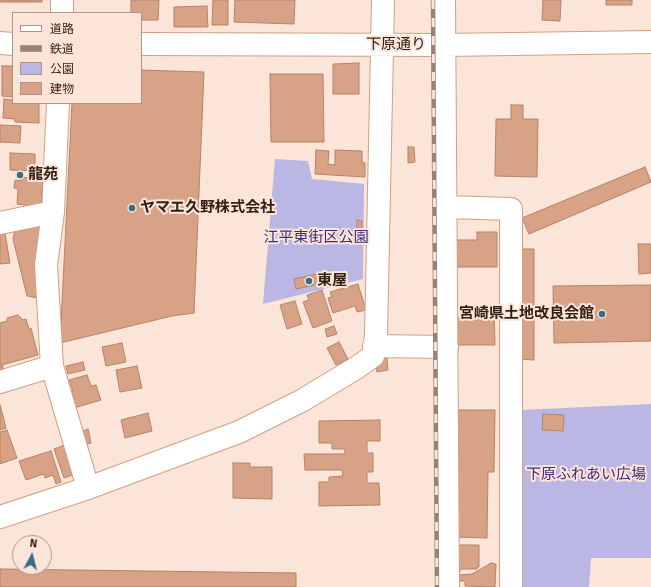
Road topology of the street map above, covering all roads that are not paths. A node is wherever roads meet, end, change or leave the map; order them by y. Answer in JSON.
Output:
{"nodes":[{"id":1,"x":62,"y":0,"type":"edge"},
{"id":2,"x":383,"y":0,"type":"edge"},
{"id":3,"x":444,"y":0,"type":"edge"},
{"id":4,"x":62,"y":12,"type":"edge"},
{"id":5,"x":651,"y":42,"type":"edge"},
{"id":6,"x":0,"y":43,"type":"edge"},
{"id":7,"x":12,"y":44,"type":"edge"},
{"id":8,"x":142,"y":44,"type":"edge"},
{"id":9,"x":381,"y":45,"type":"junction"},
{"id":10,"x":444,"y":45,"type":"junction"},
{"id":11,"x":58,"y":104,"type":"edge"},
{"id":12,"x":447,"y":207,"type":"junction"},
{"id":13,"x":52,"y":212,"type":"junction"},
{"id":14,"x":0,"y":224,"type":"edge"},
{"id":15,"x":374,"y":346,"type":"junction"},
{"id":16,"x":447,"y":347,"type":"junction"},
{"id":17,"x":52,"y":366,"type":"junction"},
{"id":18,"x":0,"y":382,"type":"edge"},
{"id":19,"x":88,"y":488,"type":"junction"},
{"id":20,"x":0,"y":517,"type":"edge"},
{"id":21,"x":448,"y":587,"type":"edge"},
{"id":22,"x":511,"y":587,"type":"edge"}],
"edges":[{"from":1,"to":4,"type":"street"},
{"from":2,"to":9,"type":"street"},
{"from":3,"to":10,"type":"street"},
{"from":5,"to":10,"type":"street","name":"下原通り"},
{"from":6,"to":7,"type":"street"},
{"from":8,"to":9,"type":"street","name":"下原通り"},
{"from":9,"to":10,"type":"street","name":"下原通り"},
{"from":9,"to":15,"type":"street"},
{"from":10,"to":12,"type":"street"},
{"from":11,"to":13,"type":"street"},
{"from":12,"to":16,"type":"street"},
{"from":12,"to":22,"type":"street"},
{"from":13,"to":14,"type":"street"},
{"from":13,"to":17,"type":"street"},
{"from":15,"to":16,"type":"street"},
{"from":15,"to":19,"type":"street"},
{"from":16,"to":21,"type":"street"},
{"from":17,"to":18,"type":"street"},
{"from":17,"to":19,"type":"street"},
{"from":19,"to":20,"type":"street"}]}
